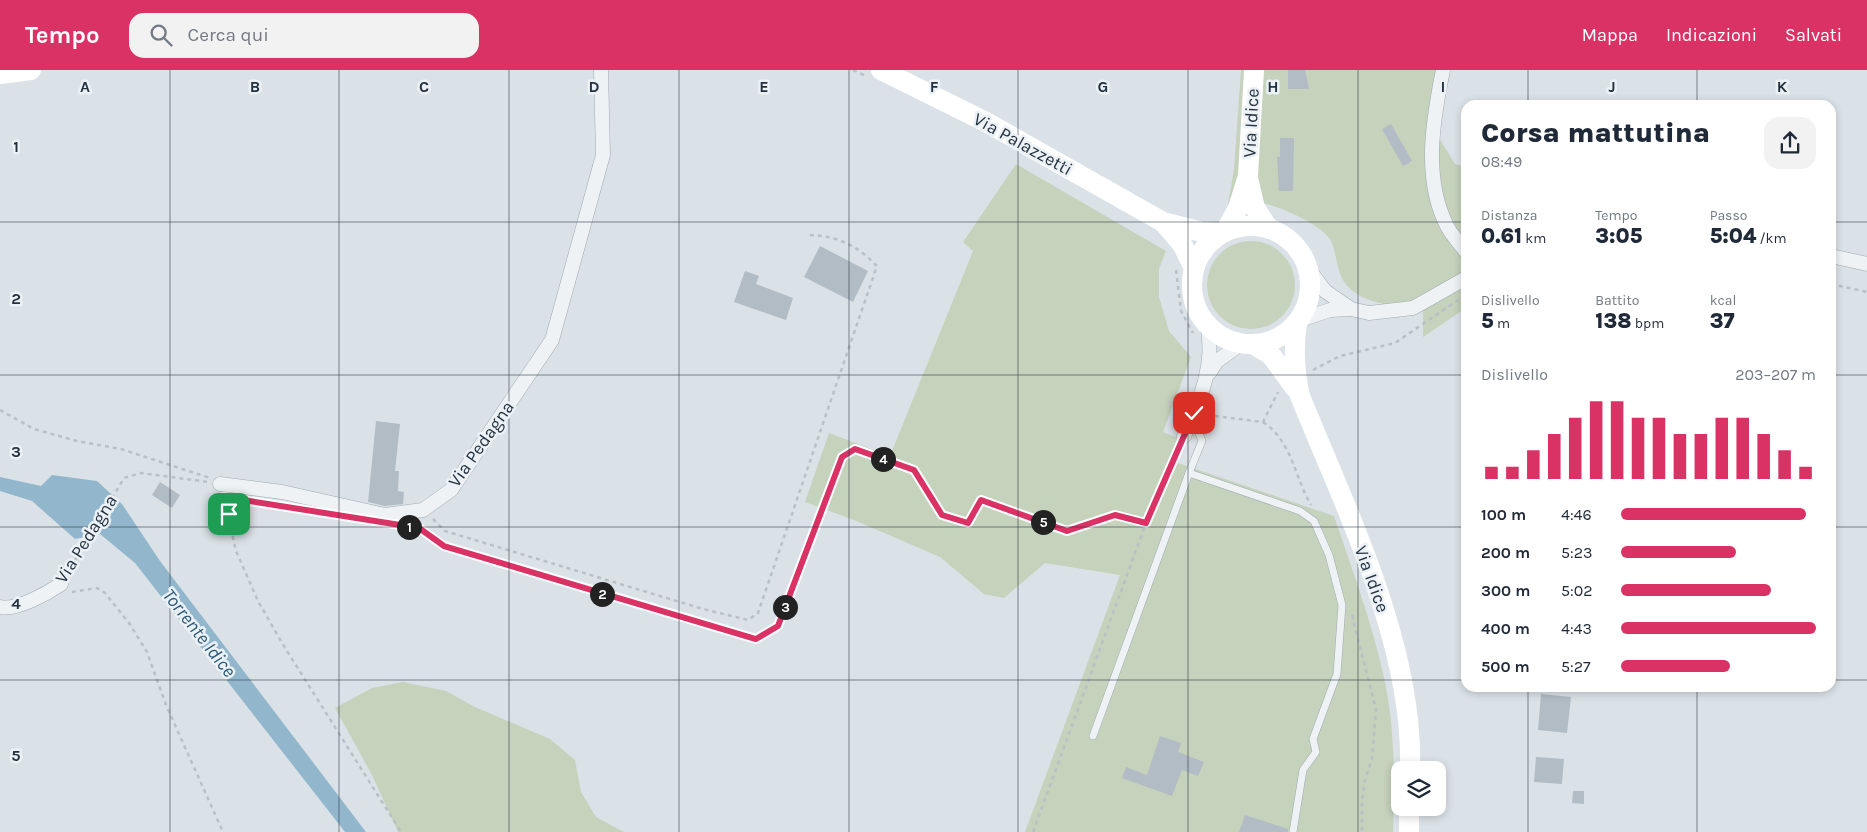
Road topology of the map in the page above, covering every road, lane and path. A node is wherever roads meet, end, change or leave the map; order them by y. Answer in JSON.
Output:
{"nodes":[{"id":1,"x":31,"y":70,"type":"edge"},
{"id":2,"x":601,"y":70,"type":"edge"},
{"id":3,"x":853,"y":70,"type":"edge"},
{"id":4,"x":1254,"y":70,"type":"edge"},
{"id":5,"x":1443,"y":70,"type":"edge"},
{"id":6,"x":0,"y":74,"type":"edge"},
{"id":7,"x":876,"y":74,"type":"edge"},
{"id":8,"x":1248,"y":176,"type":"junction"},
{"id":9,"x":1163,"y":222,"type":"junction"},
{"id":10,"x":1269,"y":229,"type":"junction"},
{"id":11,"x":1224,"y":232,"type":"junction"},
{"id":12,"x":808,"y":235,"type":"dead end"},
{"id":13,"x":1461,"y":245,"type":"edge"},
{"id":14,"x":1836,"y":257,"type":"edge"},
{"id":15,"x":1867,"y":264,"type":"edge"},
{"id":16,"x":1185,"y":267,"type":"junction"},
{"id":17,"x":1310,"y":271,"type":"junction"},
{"id":18,"x":1461,"y":281,"type":"edge"},
{"id":19,"x":1836,"y":285,"type":"edge"},
{"id":20,"x":1867,"y":292,"type":"edge"},
{"id":21,"x":1461,"y":297,"type":"edge"},
{"id":22,"x":1351,"y":309,"type":"junction"},
{"id":23,"x":1298,"y":322,"type":"junction"},
{"id":24,"x":1202,"y":331,"type":"junction"},
{"id":25,"x":1248,"y":344,"type":"junction"},
{"id":26,"x":1311,"y":372,"type":"dead end"},
{"id":27,"x":1207,"y":376,"type":"junction"},
{"id":28,"x":1278,"y":391,"type":"dead end"},
{"id":29,"x":1300,"y":396,"type":"junction"},
{"id":30,"x":0,"y":410,"type":"edge"},
{"id":31,"x":1189,"y":424,"type":"junction"},
{"id":32,"x":1189,"y":473,"type":"junction"},
{"id":33,"x":222,"y":490,"type":"junction"},
{"id":34,"x":233,"y":498,"type":"dead end"},
{"id":35,"x":423,"y":510,"type":"junction"},
{"id":36,"x":1146,"y":523,"type":"junction"},
{"id":37,"x":409,"y":527,"type":"dead end"},
{"id":38,"x":66,"y":588,"type":"junction"},
{"id":39,"x":0,"y":607,"type":"edge"},
{"id":40,"x":1093,"y":736,"type":"dead end"},
{"id":41,"x":1409,"y":761,"type":"edge"},
{"id":42,"x":1409,"y":816,"type":"edge"},
{"id":43,"x":223,"y":832,"type":"edge"},
{"id":44,"x":401,"y":832,"type":"edge"},
{"id":45,"x":1033,"y":832,"type":"edge"},
{"id":46,"x":1293,"y":832,"type":"edge"},
{"id":47,"x":1409,"y":832,"type":"edge"}],
"edges":[{"from":1,"to":6,"type":"main road"},
{"from":2,"to":35,"type":"street","name":"Via Pedagna"},
{"from":3,"to":7,"type":"path"},
{"from":4,"to":8,"type":"main road","name":"Via Idice"},
{"from":5,"to":13,"type":"street"},
{"from":7,"to":9,"type":"main road","name":"Via Palazzetti"},
{"from":8,"to":10,"type":"main road","name":"Via Idice"},
{"from":8,"to":11,"type":"main road","name":"Via Idice"},
{"from":9,"to":11,"type":"main road","name":"Via Palazzetti"},
{"from":9,"to":16,"type":"main road","name":"Via Palazzetti"},
{"from":10,"to":11,"type":"main road","name":"Via Idice"},
{"from":10,"to":17,"type":"main road","name":"Via Idice"},
{"from":11,"to":16,"type":"main road","name":"Via Idice"},
{"from":12,"to":35,"type":"path"},
{"from":14,"to":15,"type":"street"},
{"from":16,"to":24,"type":"main road","name":"Via Idice"},
{"from":16,"to":24,"type":"path"},
{"from":17,"to":22,"type":"street"},
{"from":17,"to":23,"type":"main road","name":"Via Idice"},
{"from":18,"to":22,"type":"street"},
{"from":19,"to":20,"type":"path"},
{"from":21,"to":26,"type":"path"},
{"from":22,"to":23,"type":"street"},
{"from":23,"to":25,"type":"main road"},
{"from":23,"to":29,"type":"main road","name":"Via Idice"},
{"from":24,"to":25,"type":"main road","name":"Via Idice"},
{"from":24,"to":27,"type":"street"},
{"from":25,"to":27,"type":"street"},
{"from":25,"to":29,"type":"main road","name":"Via Idice"},
{"from":27,"to":31,"type":"street"},
{"from":28,"to":31,"type":"path"},
{"from":29,"to":41,"type":"main road","name":"Via Idice"},
{"from":30,"to":33,"type":"path"},
{"from":31,"to":32,"type":"lane"},
{"from":31,"to":36,"type":"path"},
{"from":32,"to":40,"type":"lane"},
{"from":32,"to":46,"type":"lane"},
{"from":33,"to":34,"type":"path"},
{"from":33,"to":35,"type":"street","name":"Via Pedagna"},
{"from":33,"to":38,"type":"path","name":"Via Pedagna"},
{"from":33,"to":44,"type":"path"},
{"from":36,"to":37,"type":"path"},
{"from":36,"to":45,"type":"path"},
{"from":38,"to":39,"type":"street","name":"Via Pedagna"},
{"from":38,"to":43,"type":"path"},
{"from":42,"to":47,"type":"main road"}]}
